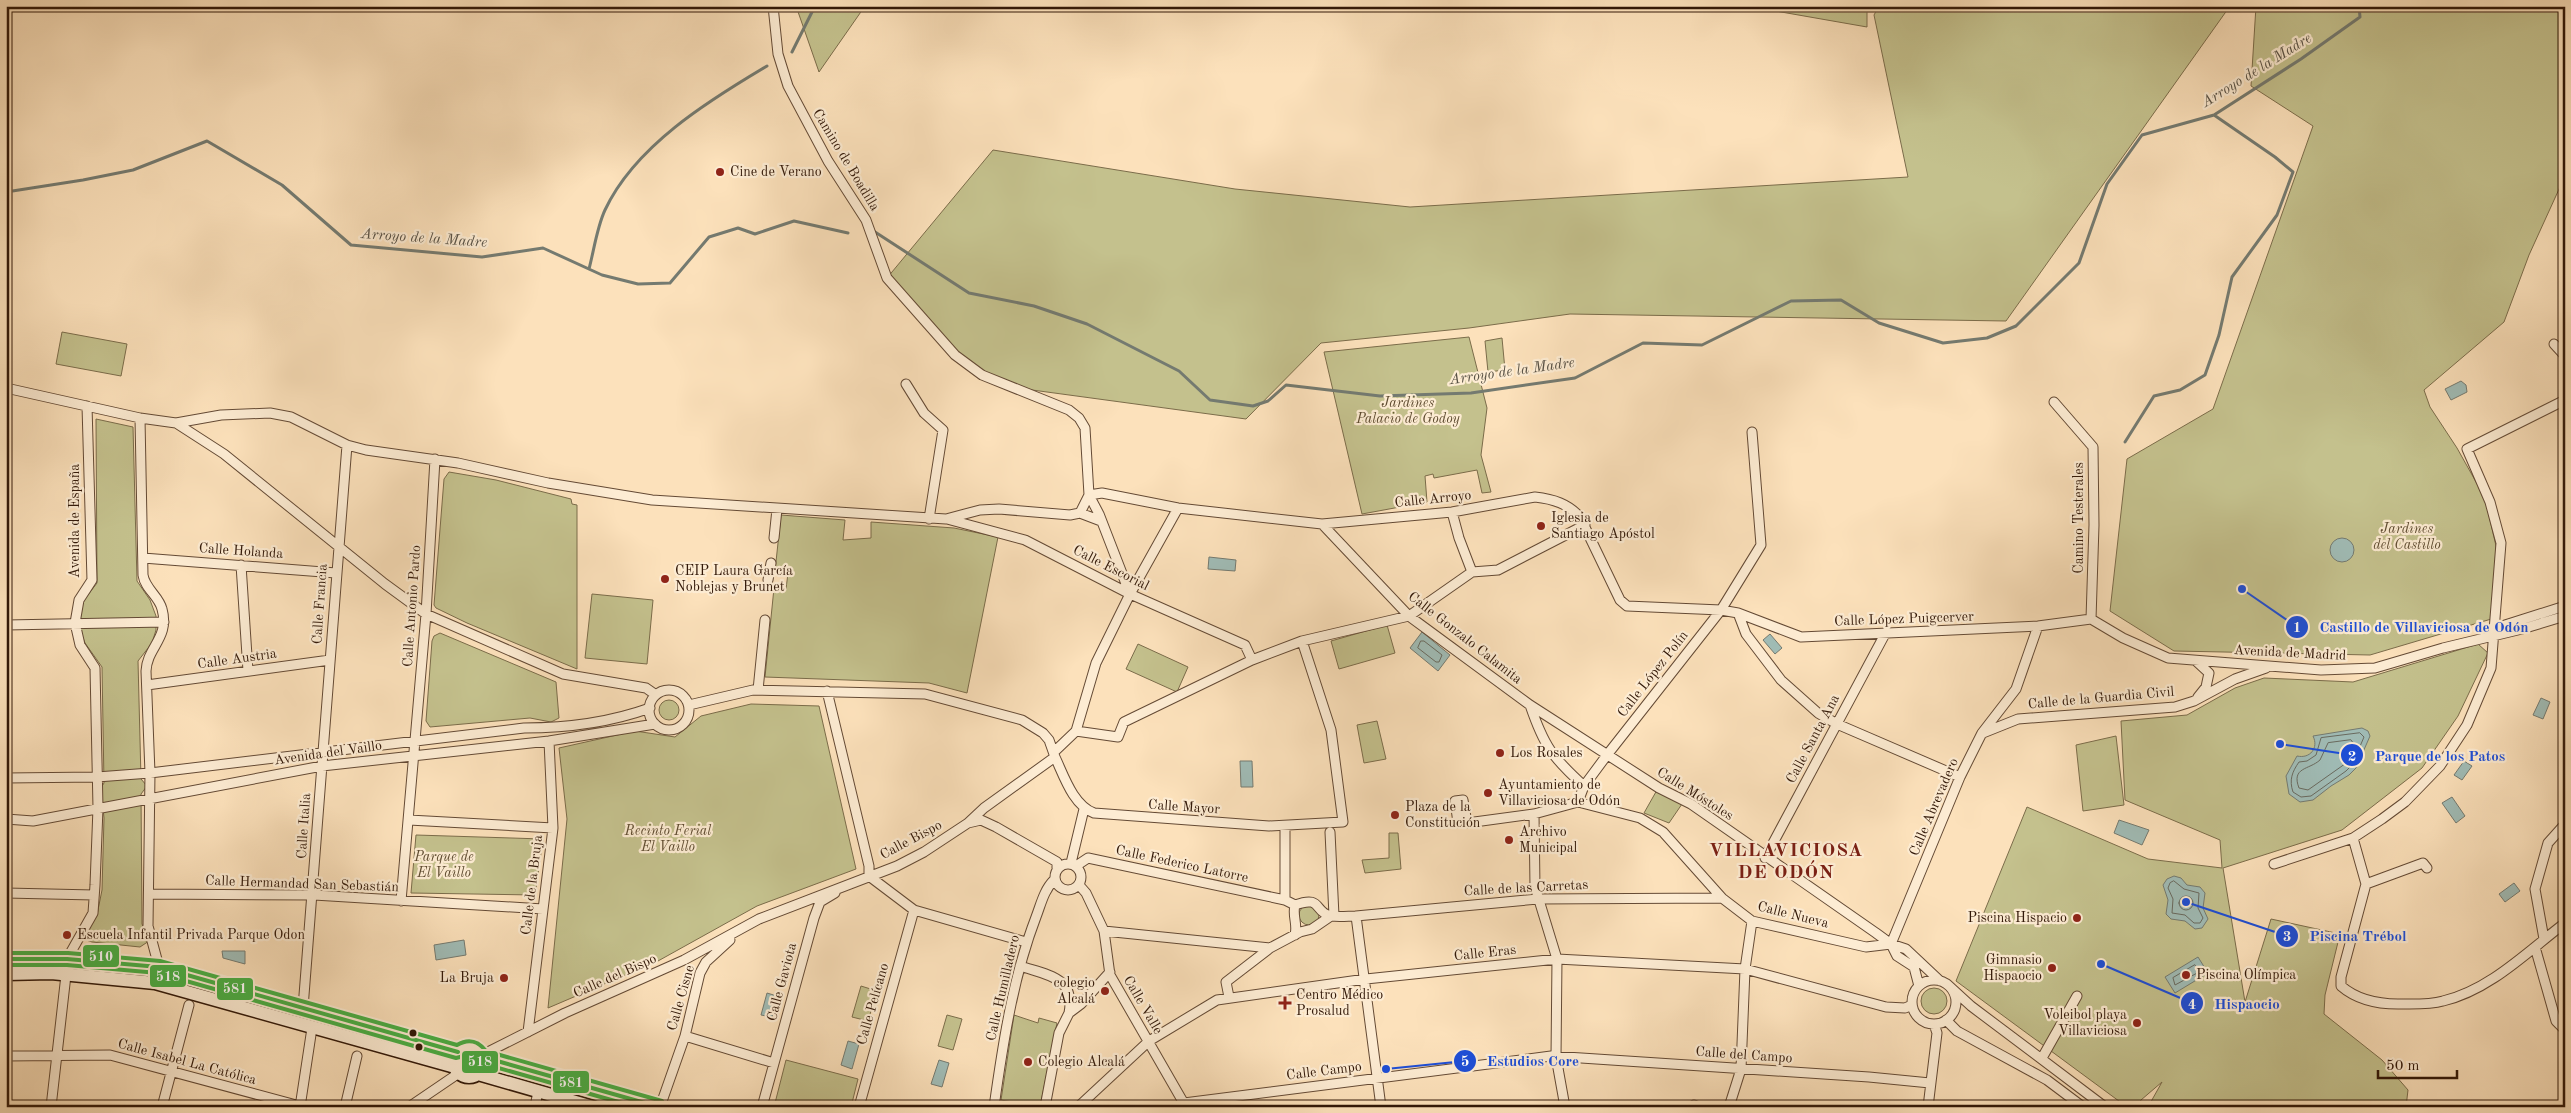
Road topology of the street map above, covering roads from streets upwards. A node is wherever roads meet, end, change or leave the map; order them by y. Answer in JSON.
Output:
{"nodes":[{"id":1,"x":773,"y":6,"type":"edge"},
{"id":2,"x":2554,"y":344,"type":"dead end"},
{"id":3,"x":2565,"y":356,"type":"edge"},
{"id":4,"x":906,"y":384,"type":"dead end"},
{"id":5,"x":6,"y":388,"type":"edge"},
{"id":6,"x":2565,"y":400,"type":"edge"},
{"id":7,"x":2054,"y":402,"type":"dead end"},
{"id":8,"x":87,"y":406,"type":"junction"},
{"id":9,"x":140,"y":418,"type":"junction"},
{"id":10,"x":176,"y":423,"type":"junction"},
{"id":11,"x":1752,"y":432,"type":"dead end"},
{"id":12,"x":347,"y":445,"type":"junction"},
{"id":13,"x":435,"y":459,"type":"junction"},
{"id":14,"x":1089,"y":495,"type":"junction"},
{"id":15,"x":1178,"y":508,"type":"junction"},
{"id":16,"x":777,"y":509,"type":"junction"},
{"id":17,"x":1452,"y":512,"type":"junction"},
{"id":18,"x":1080,"y":513,"type":"junction"},
{"id":19,"x":929,"y":519,"type":"junction"},
{"id":20,"x":946,"y":519,"type":"junction"},
{"id":21,"x":1101,"y":521,"type":"junction"},
{"id":22,"x":1322,"y":524,"type":"junction"},
{"id":23,"x":1585,"y":525,"type":"junction"},
{"id":24,"x":774,"y":538,"type":"dead end"},
{"id":25,"x":338,"y":545,"type":"junction"},
{"id":26,"x":143,"y":558,"type":"junction"},
{"id":27,"x":771,"y":563,"type":"dead end"},
{"id":28,"x":241,"y":565,"type":"junction"},
{"id":29,"x":1472,"y":572,"type":"junction"},
{"id":30,"x":336,"y":573,"type":"junction"},
{"id":31,"x":768,"y":580,"type":"dead end"},
{"id":32,"x":1130,"y":594,"type":"junction"},
{"id":33,"x":2565,"y":606,"type":"edge"},
{"id":34,"x":1721,"y":610,"type":"junction"},
{"id":35,"x":426,"y":614,"type":"junction"},
{"id":36,"x":1738,"y":614,"type":"junction"},
{"id":37,"x":1410,"y":616,"type":"junction"},
{"id":38,"x":2565,"y":616,"type":"edge"},
{"id":39,"x":2091,"y":619,"type":"junction"},
{"id":40,"x":765,"y":620,"type":"dead end"},
{"id":41,"x":164,"y":622,"type":"junction"},
{"id":42,"x":75,"y":623,"type":"junction"},
{"id":43,"x":6,"y":625,"type":"edge"},
{"id":44,"x":2038,"y":626,"type":"junction"},
{"id":45,"x":1885,"y":634,"type":"junction"},
{"id":46,"x":2494,"y":635,"type":"junction"},
{"id":47,"x":1302,"y":641,"type":"junction"},
{"id":48,"x":330,"y":660,"type":"junction"},
{"id":49,"x":1252,"y":660,"type":"junction"},
{"id":50,"x":2196,"y":661,"type":"junction"},
{"id":51,"x":2271,"y":666,"type":"junction"},
{"id":52,"x":248,"y":671,"type":"junction"},
{"id":53,"x":147,"y":685,"type":"junction"},
{"id":54,"x":758,"y":690,"type":"junction"},
{"id":55,"x":828,"y":691,"type":"junction"},
{"id":56,"x":656,"y":695,"type":"junction"},
{"id":57,"x":2194,"y":701,"type":"junction"},
{"id":58,"x":689,"y":705,"type":"junction"},
{"id":59,"x":1530,"y":705,"type":"junction"},
{"id":60,"x":650,"y":708,"type":"junction"},
{"id":61,"x":655,"y":724,"type":"junction"},
{"id":62,"x":1838,"y":724,"type":"junction"},
{"id":63,"x":1076,"y":731,"type":"junction"},
{"id":64,"x":1982,"y":733,"type":"junction"},
{"id":65,"x":415,"y":740,"type":"junction"},
{"id":66,"x":549,"y":741,"type":"junction"},
{"id":67,"x":324,"y":750,"type":"junction"},
{"id":68,"x":1054,"y":755,"type":"junction"},
{"id":69,"x":1607,"y":755,"type":"junction"},
{"id":70,"x":414,"y":756,"type":"junction"},
{"id":71,"x":322,"y":766,"type":"junction"},
{"id":72,"x":150,"y":773,"type":"junction"},
{"id":73,"x":97,"y":777,"type":"junction"},
{"id":74,"x":1960,"y":777,"type":"junction"},
{"id":75,"x":6,"y":778,"type":"edge"},
{"id":76,"x":1584,"y":786,"type":"junction"},
{"id":77,"x":150,"y":798,"type":"junction"},
{"id":78,"x":1578,"y":802,"type":"junction"},
{"id":79,"x":98,"y":808,"type":"junction"},
{"id":80,"x":1084,"y":809,"type":"junction"},
{"id":81,"x":1534,"y":814,"type":"junction"},
{"id":82,"x":6,"y":819,"type":"edge"},
{"id":83,"x":409,"y":820,"type":"junction"},
{"id":84,"x":968,"y":823,"type":"junction"},
{"id":85,"x":1467,"y":823,"type":"dead end"},
{"id":86,"x":2565,"y":824,"type":"edge"},
{"id":87,"x":1285,"y":826,"type":"junction"},
{"id":88,"x":553,"y":828,"type":"junction"},
{"id":89,"x":1330,"y":832,"type":"dead end"},
{"id":90,"x":2353,"y":838,"type":"junction"},
{"id":91,"x":1765,"y":858,"type":"junction"},
{"id":92,"x":2274,"y":864,"type":"dead end"},
{"id":93,"x":1073,"y":865,"type":"junction"},
{"id":94,"x":1057,"y":868,"type":"junction"},
{"id":95,"x":2428,"y":868,"type":"dead end"},
{"id":96,"x":869,"y":876,"type":"junction"},
{"id":97,"x":1054,"y":880,"type":"junction"},
{"id":98,"x":853,"y":883,"type":"junction"},
{"id":99,"x":2366,"y":884,"type":"junction"},
{"id":100,"x":1079,"y":885,"type":"junction"},
{"id":101,"x":6,"y":893,"type":"edge"},
{"id":102,"x":149,"y":894,"type":"junction"},
{"id":103,"x":94,"y":895,"type":"junction"},
{"id":104,"x":314,"y":895,"type":"junction"},
{"id":105,"x":1722,"y":898,"type":"junction"},
{"id":106,"x":1538,"y":899,"type":"junction"},
{"id":107,"x":1285,"y":900,"type":"junction"},
{"id":108,"x":401,"y":901,"type":"junction"},
{"id":109,"x":1295,"y":905,"type":"junction"},
{"id":110,"x":543,"y":910,"type":"junction"},
{"id":111,"x":914,"y":910,"type":"junction"},
{"id":112,"x":1333,"y":916,"type":"junction"},
{"id":113,"x":1356,"y":916,"type":"junction"},
{"id":114,"x":759,"y":919,"type":"junction"},
{"id":115,"x":1752,"y":921,"type":"junction"},
{"id":116,"x":2565,"y":923,"type":"edge"},
{"id":117,"x":1104,"y":931,"type":"junction"},
{"id":118,"x":1298,"y":933,"type":"junction"},
{"id":119,"x":2544,"y":939,"type":"junction"},
{"id":120,"x":1026,"y":942,"type":"junction"},
{"id":121,"x":1891,"y":944,"type":"junction"},
{"id":122,"x":2534,"y":947,"type":"junction"},
{"id":123,"x":1270,"y":948,"type":"junction"},
{"id":124,"x":68,"y":958,"type":"junction"},
{"id":125,"x":6,"y":959,"type":"edge"},
{"id":126,"x":1557,"y":959,"type":"junction"},
{"id":127,"x":1020,"y":966,"type":"junction"},
{"id":128,"x":159,"y":967,"type":"junction"},
{"id":129,"x":1745,"y":969,"type":"junction"},
{"id":130,"x":1110,"y":972,"type":"junction"},
{"id":131,"x":6,"y":974,"type":"edge"},
{"id":132,"x":66,"y":975,"type":"junction"},
{"id":133,"x":1366,"y":979,"type":"junction"},
{"id":134,"x":1944,"y":982,"type":"junction"},
{"id":135,"x":1919,"y":986,"type":"junction"},
{"id":136,"x":2077,"y":996,"type":"dead end"},
{"id":137,"x":1229,"y":997,"type":"junction"},
{"id":138,"x":190,"y":1005,"type":"dead end"},
{"id":139,"x":1909,"y":1007,"type":"junction"},
{"id":140,"x":303,"y":1008,"type":"junction"},
{"id":141,"x":1068,"y":1013,"type":"junction"},
{"id":142,"x":1946,"y":1020,"type":"junction"},
{"id":143,"x":1934,"y":1024,"type":"junction"},
{"id":144,"x":312,"y":1028,"type":"junction"},
{"id":145,"x":2565,"y":1030,"type":"edge"},
{"id":146,"x":528,"y":1032,"type":"junction"},
{"id":147,"x":685,"y":1036,"type":"junction"},
{"id":148,"x":1148,"y":1041,"type":"junction"},
{"id":149,"x":458,"y":1052,"type":"junction"},
{"id":150,"x":55,"y":1055,"type":"junction"},
{"id":151,"x":6,"y":1056,"type":"edge"},
{"id":152,"x":357,"y":1056,"type":"dead end"},
{"id":153,"x":483,"y":1056,"type":"junction"},
{"id":154,"x":1556,"y":1057,"type":"junction"},
{"id":155,"x":2042,"y":1058,"type":"junction"},
{"id":156,"x":774,"y":1063,"type":"junction"},
{"id":157,"x":1741,"y":1069,"type":"junction"},
{"id":158,"x":2056,"y":1069,"type":"junction"},
{"id":159,"x":457,"y":1070,"type":"junction"},
{"id":160,"x":172,"y":1072,"type":"junction"},
{"id":161,"x":478,"y":1074,"type":"junction"},
{"id":162,"x":1377,"y":1078,"type":"junction"},
{"id":163,"x":2047,"y":1080,"type":"junction"},
{"id":164,"x":1930,"y":1083,"type":"junction"},
{"id":165,"x":538,"y":1091,"type":"junction"},
{"id":166,"x":1185,"y":1105,"type":"edge"},
{"id":167,"x":300,"y":1106,"type":"edge"},
{"id":168,"x":51,"y":1107,"type":"edge"},
{"id":169,"x":162,"y":1107,"type":"edge"},
{"id":170,"x":345,"y":1107,"type":"edge"},
{"id":171,"x":409,"y":1107,"type":"edge"},
{"id":172,"x":535,"y":1107,"type":"edge"},
{"id":173,"x":592,"y":1107,"type":"edge"},
{"id":174,"x":660,"y":1107,"type":"edge"},
{"id":175,"x":762,"y":1107,"type":"edge"},
{"id":176,"x":859,"y":1107,"type":"edge"},
{"id":177,"x":994,"y":1107,"type":"edge"},
{"id":178,"x":1045,"y":1107,"type":"edge"},
{"id":179,"x":1078,"y":1107,"type":"edge"},
{"id":180,"x":1381,"y":1107,"type":"edge"},
{"id":181,"x":1566,"y":1107,"type":"edge"},
{"id":182,"x":1729,"y":1107,"type":"edge"},
{"id":183,"x":1928,"y":1107,"type":"edge"},
{"id":184,"x":2083,"y":1107,"type":"edge"},
{"id":185,"x":2105,"y":1107,"type":"edge"}],
"edges":[{"from":1,"to":14,"type":"street","name":"Camino de Boadilla"},
{"from":2,"to":3,"type":"street"},
{"from":4,"to":19,"type":"street"},
{"from":5,"to":8,"type":"street"},
{"from":6,"to":46,"type":"street"},
{"from":7,"to":39,"type":"street","name":"Camino Testerales"},
{"from":8,"to":9,"type":"street"},
{"from":8,"to":42,"type":"street","name":"Avenida de España"},
{"from":9,"to":10,"type":"street"},
{"from":9,"to":26,"type":"street"},
{"from":10,"to":12,"type":"street"},
{"from":10,"to":25,"type":"street"},
{"from":11,"to":34,"type":"street","name":"Calle López Polín"},
{"from":12,"to":13,"type":"street"},
{"from":12,"to":25,"type":"street","name":"Calle Francia"},
{"from":13,"to":16,"type":"street"},
{"from":13,"to":35,"type":"street","name":"Calle Antonio Pardo"},
{"from":14,"to":15,"type":"street","name":"Calle Arroyo"},
{"from":14,"to":18,"type":"street"},
{"from":14,"to":21,"type":"street"},
{"from":15,"to":22,"type":"street","name":"Calle Arroyo"},
{"from":15,"to":32,"type":"street"},
{"from":16,"to":19,"type":"street"},
{"from":16,"to":24,"type":"street"},
{"from":17,"to":22,"type":"street","name":"Calle Arroyo"},
{"from":17,"to":23,"type":"street","name":"Calle Arroyo"},
{"from":17,"to":29,"type":"street"},
{"from":18,"to":20,"type":"street"},
{"from":18,"to":21,"type":"street"},
{"from":19,"to":20,"type":"street"},
{"from":20,"to":32,"type":"street","name":"Calle Escorial"},
{"from":21,"to":32,"type":"street"},
{"from":22,"to":37,"type":"street","name":"Calle Gonzalo Calamita"},
{"from":23,"to":29,"type":"street"},
{"from":23,"to":34,"type":"street","name":"Calle Arroyo"},
{"from":25,"to":30,"type":"street","name":"Calle Francia"},
{"from":25,"to":35,"type":"street"},
{"from":26,"to":28,"type":"street","name":"Calle Holanda"},
{"from":26,"to":41,"type":"street"},
{"from":27,"to":31,"type":"street"},
{"from":28,"to":30,"type":"street","name":"Calle Holanda"},
{"from":28,"to":52,"type":"street"},
{"from":29,"to":37,"type":"street"},
{"from":30,"to":48,"type":"street","name":"Calle Francia"},
{"from":32,"to":49,"type":"street","name":"Calle Escorial"},
{"from":32,"to":63,"type":"street"},
{"from":33,"to":46,"type":"street","name":"Avenida de Madrid"},
{"from":34,"to":36,"type":"street","name":"Calle López Puigcerver"},
{"from":34,"to":69,"type":"street","name":"Calle López Polín"},
{"from":35,"to":56,"type":"street"},
{"from":35,"to":65,"type":"street","name":"Calle Antonio Pardo"},
{"from":36,"to":45,"type":"street","name":"Calle López Puigcerver"},
{"from":36,"to":62,"type":"street"},
{"from":37,"to":47,"type":"street"},
{"from":37,"to":59,"type":"street","name":"Calle Gonzalo Calamita"},
{"from":38,"to":46,"type":"street","name":"Avenida de Madrid"},
{"from":39,"to":44,"type":"street","name":"Calle López Puigcerver"},
{"from":39,"to":50,"type":"street","name":"Avenida de Madrid"},
{"from":40,"to":54,"type":"street"},
{"from":41,"to":42,"type":"street"},
{"from":41,"to":53,"type":"street"},
{"from":42,"to":43,"type":"street"},
{"from":42,"to":73,"type":"street","name":"Avenida de España"},
{"from":44,"to":45,"type":"street","name":"Calle López Puigcerver"},
{"from":44,"to":64,"type":"street","name":"Calle Abrevadero"},
{"from":45,"to":62,"type":"street","name":"Calle Santa Ana"},
{"from":46,"to":51,"type":"street","name":"Avenida de Madrid"},
{"from":46,"to":90,"type":"street"},
{"from":47,"to":49,"type":"street"},
{"from":47,"to":87,"type":"street","name":"Calle Mayor"},
{"from":48,"to":52,"type":"street","name":"Calle Austria"},
{"from":48,"to":67,"type":"street","name":"Calle Francia"},
{"from":49,"to":63,"type":"street"},
{"from":50,"to":51,"type":"street","name":"Avenida de Madrid"},
{"from":50,"to":57,"type":"street"},
{"from":51,"to":57,"type":"street","name":"Calle de la Guardia Civil"},
{"from":52,"to":53,"type":"street","name":"Calle Austria"},
{"from":53,"to":72,"type":"street"},
{"from":54,"to":55,"type":"street"},
{"from":54,"to":58,"type":"street"},
{"from":55,"to":68,"type":"street"},
{"from":55,"to":96,"type":"street"},
{"from":56,"to":58,"type":"street"},
{"from":56,"to":60,"type":"street"},
{"from":57,"to":64,"type":"street","name":"Calle de la Guardia Civil"},
{"from":58,"to":61,"type":"street"},
{"from":59,"to":69,"type":"street","name":"Calle Gonzalo Calamita"},
{"from":59,"to":76,"type":"street"},
{"from":60,"to":61,"type":"street"},
{"from":60,"to":65,"type":"street","name":"Avenida del Vaillo"},
{"from":61,"to":66,"type":"street","name":"Avenida del Vaillo"},
{"from":62,"to":74,"type":"street"},
{"from":62,"to":91,"type":"street","name":"Calle Santa Ana"},
{"from":63,"to":68,"type":"street","name":"Calle Bispo"},
{"from":64,"to":74,"type":"street","name":"Calle Abrevadero"},
{"from":65,"to":67,"type":"street","name":"Avenida del Vaillo"},
{"from":65,"to":70,"type":"street","name":"Calle Antonio Pardo"},
{"from":66,"to":70,"type":"street","name":"Avenida del Vaillo"},
{"from":66,"to":88,"type":"street","name":"Calle de la Bruja"},
{"from":67,"to":71,"type":"street","name":"Calle Francia"},
{"from":67,"to":72,"type":"street","name":"Avenida del Vaillo"},
{"from":68,"to":80,"type":"street"},
{"from":68,"to":84,"type":"street","name":"Calle Bispo"},
{"from":69,"to":76,"type":"street","name":"Calle López Polín"},
{"from":69,"to":91,"type":"street","name":"Calle Móstoles"},
{"from":70,"to":71,"type":"street","name":"Avenida del Vaillo"},
{"from":70,"to":83,"type":"street","name":"Calle Antonio Pardo"},
{"from":71,"to":77,"type":"street","name":"Avenida del Vaillo"},
{"from":71,"to":104,"type":"street","name":"Calle Italia"},
{"from":72,"to":73,"type":"street","name":"Avenida del Vaillo"},
{"from":72,"to":77,"type":"street"},
{"from":73,"to":75,"type":"street","name":"Avenida del Vaillo"},
{"from":73,"to":79,"type":"street","name":"Avenida de España"},
{"from":74,"to":121,"type":"street","name":"Calle Abrevadero"},
{"from":76,"to":78,"type":"street","name":"Calle López Polín"},
{"from":77,"to":79,"type":"street","name":"Avenida del Vaillo"},
{"from":77,"to":102,"type":"street"},
{"from":78,"to":81,"type":"street"},
{"from":78,"to":105,"type":"street","name":"Calle Nueva"},
{"from":79,"to":82,"type":"street","name":"Avenida del Vaillo"},
{"from":79,"to":103,"type":"street","name":"Avenida de España"},
{"from":80,"to":87,"type":"street","name":"Calle Mayor"},
{"from":80,"to":93,"type":"street"},
{"from":81,"to":85,"type":"street"},
{"from":81,"to":106,"type":"street"},
{"from":83,"to":88,"type":"street"},
{"from":83,"to":108,"type":"street","name":"Calle Antonio Pardo"},
{"from":84,"to":94,"type":"street"},
{"from":84,"to":96,"type":"street","name":"Calle Bispo"},
{"from":86,"to":119,"type":"street"},
{"from":87,"to":107,"type":"street"},
{"from":88,"to":110,"type":"street","name":"Calle de la Bruja"},
{"from":89,"to":112,"type":"street"},
{"from":90,"to":92,"type":"street"},
{"from":90,"to":99,"type":"street"},
{"from":91,"to":121,"type":"street","name":"Calle Móstoles"},
{"from":93,"to":94,"type":"street"},
{"from":93,"to":100,"type":"street"},
{"from":93,"to":107,"type":"street","name":"Calle Federico Latorre"},
{"from":94,"to":97,"type":"street"},
{"from":95,"to":99,"type":"street"},
{"from":96,"to":98,"type":"street","name":"Calle Bispo"},
{"from":96,"to":111,"type":"street"},
{"from":97,"to":100,"type":"street"},
{"from":97,"to":120,"type":"street","name":"Calle Humilladero"},
{"from":98,"to":114,"type":"street","name":"Calle Bispo"},
{"from":98,"to":156,"type":"street","name":"Calle Gaviota"},
{"from":99,"to":122,"type":"street"},
{"from":100,"to":117,"type":"street","name":"Calle Valle"},
{"from":101,"to":103,"type":"street"},
{"from":102,"to":104,"type":"street","name":"Calle Hermandad San Sebastián"},
{"from":102,"to":128,"type":"street"},
{"from":103,"to":124,"type":"street","name":"Avenida de España"},
{"from":104,"to":108,"type":"street","name":"Calle Hermandad San Sebastián"},
{"from":104,"to":140,"type":"street","name":"Calle Italia"},
{"from":105,"to":106,"type":"street","name":"Calle de las Carretas"},
{"from":105,"to":115,"type":"street","name":"Calle Nueva"},
{"from":106,"to":113,"type":"street","name":"Calle de las Carretas"},
{"from":106,"to":126,"type":"street"},
{"from":107,"to":109,"type":"street","name":"Calle Federico Latorre"},
{"from":108,"to":110,"type":"street","name":"Calle Hermandad San Sebastián"},
{"from":109,"to":112,"type":"street"},
{"from":109,"to":118,"type":"street"},
{"from":110,"to":146,"type":"street","name":"Calle de la Bruja"},
{"from":111,"to":120,"type":"street"},
{"from":111,"to":176,"type":"street","name":"Calle Pelícano"},
{"from":112,"to":113,"type":"street","name":"Calle de las Carretas"},
{"from":112,"to":118,"type":"street"},
{"from":113,"to":133,"type":"street"},
{"from":114,"to":146,"type":"street","name":"Calle del Bispo"},
{"from":114,"to":147,"type":"street","name":"Calle Cisne"},
{"from":115,"to":121,"type":"street","name":"Calle Nueva"},
{"from":115,"to":129,"type":"street"},
{"from":116,"to":119,"type":"street"},
{"from":117,"to":123,"type":"street"},
{"from":117,"to":130,"type":"street","name":"Calle Valle"},
{"from":118,"to":123,"type":"street"},
{"from":119,"to":122,"type":"street"},
{"from":120,"to":127,"type":"street","name":"Calle Humilladero"},
{"from":121,"to":134,"type":"street"},
{"from":121,"to":135,"type":"street"},
{"from":122,"to":145,"type":"street"},
{"from":123,"to":137,"type":"street"},
{"from":124,"to":125,"type":"street"},
{"from":124,"to":128,"type":"street"},
{"from":126,"to":129,"type":"street","name":"Calle Eras"},
{"from":126,"to":133,"type":"street","name":"Calle Eras"},
{"from":126,"to":154,"type":"street"},
{"from":127,"to":141,"type":"street"},
{"from":127,"to":177,"type":"street","name":"Calle Humilladero"},
{"from":128,"to":140,"type":"street"},
{"from":129,"to":139,"type":"street","name":"Calle Eras"},
{"from":129,"to":157,"type":"street"},
{"from":130,"to":141,"type":"street"},
{"from":130,"to":148,"type":"street","name":"Calle Valle"},
{"from":131,"to":132,"type":"street"},
{"from":132,"to":144,"type":"street"},
{"from":132,"to":150,"type":"street"},
{"from":133,"to":137,"type":"street","name":"Calle Eras"},
{"from":133,"to":162,"type":"street"},
{"from":134,"to":135,"type":"street"},
{"from":134,"to":142,"type":"street"},
{"from":134,"to":155,"type":"street"},
{"from":135,"to":139,"type":"street"},
{"from":136,"to":155,"type":"street"},
{"from":137,"to":148,"type":"street","name":"Calle Eras"},
{"from":138,"to":160,"type":"street"},
{"from":139,"to":143,"type":"street"},
{"from":140,"to":149,"type":"street"},
{"from":141,"to":178,"type":"street"},
{"from":142,"to":143,"type":"street"},
{"from":142,"to":163,"type":"street"},
{"from":143,"to":164,"type":"street"},
{"from":144,"to":159,"type":"street"},
{"from":144,"to":167,"type":"street"},
{"from":146,"to":153,"type":"street","name":"Calle del Bispo"},
{"from":147,"to":156,"type":"street"},
{"from":147,"to":174,"type":"street","name":"Calle Cisne"},
{"from":148,"to":166,"type":"street","name":"Calle Valle"},
{"from":148,"to":179,"type":"street","name":"Calle Eras"},
{"from":149,"to":153,"type":"street"},
{"from":149,"to":159,"type":"street"},
{"from":150,"to":151,"type":"street","name":"Calle Isabel La Católica"},
{"from":150,"to":160,"type":"street","name":"Calle Isabel La Católica"},
{"from":150,"to":168,"type":"street"},
{"from":152,"to":170,"type":"street"},
{"from":153,"to":161,"type":"street"},
{"from":153,"to":174,"type":"street"},
{"from":154,"to":157,"type":"street","name":"Calle del Campo"},
{"from":154,"to":162,"type":"street","name":"Calle Campo"},
{"from":154,"to":181,"type":"street"},
{"from":155,"to":158,"type":"street"},
{"from":156,"to":175,"type":"street","name":"Calle Gaviota"},
{"from":157,"to":164,"type":"street","name":"Calle del Campo"},
{"from":157,"to":182,"type":"street"},
{"from":158,"to":163,"type":"street"},
{"from":158,"to":185,"type":"street"},
{"from":159,"to":161,"type":"street"},
{"from":159,"to":171,"type":"street"},
{"from":160,"to":167,"type":"street","name":"Calle Isabel La Católica"},
{"from":160,"to":169,"type":"street"},
{"from":161,"to":165,"type":"street"},
{"from":162,"to":166,"type":"street","name":"Calle Campo"},
{"from":162,"to":180,"type":"street"},
{"from":163,"to":184,"type":"street"},
{"from":164,"to":183,"type":"street"},
{"from":165,"to":172,"type":"street"},
{"from":165,"to":173,"type":"street"}]}
